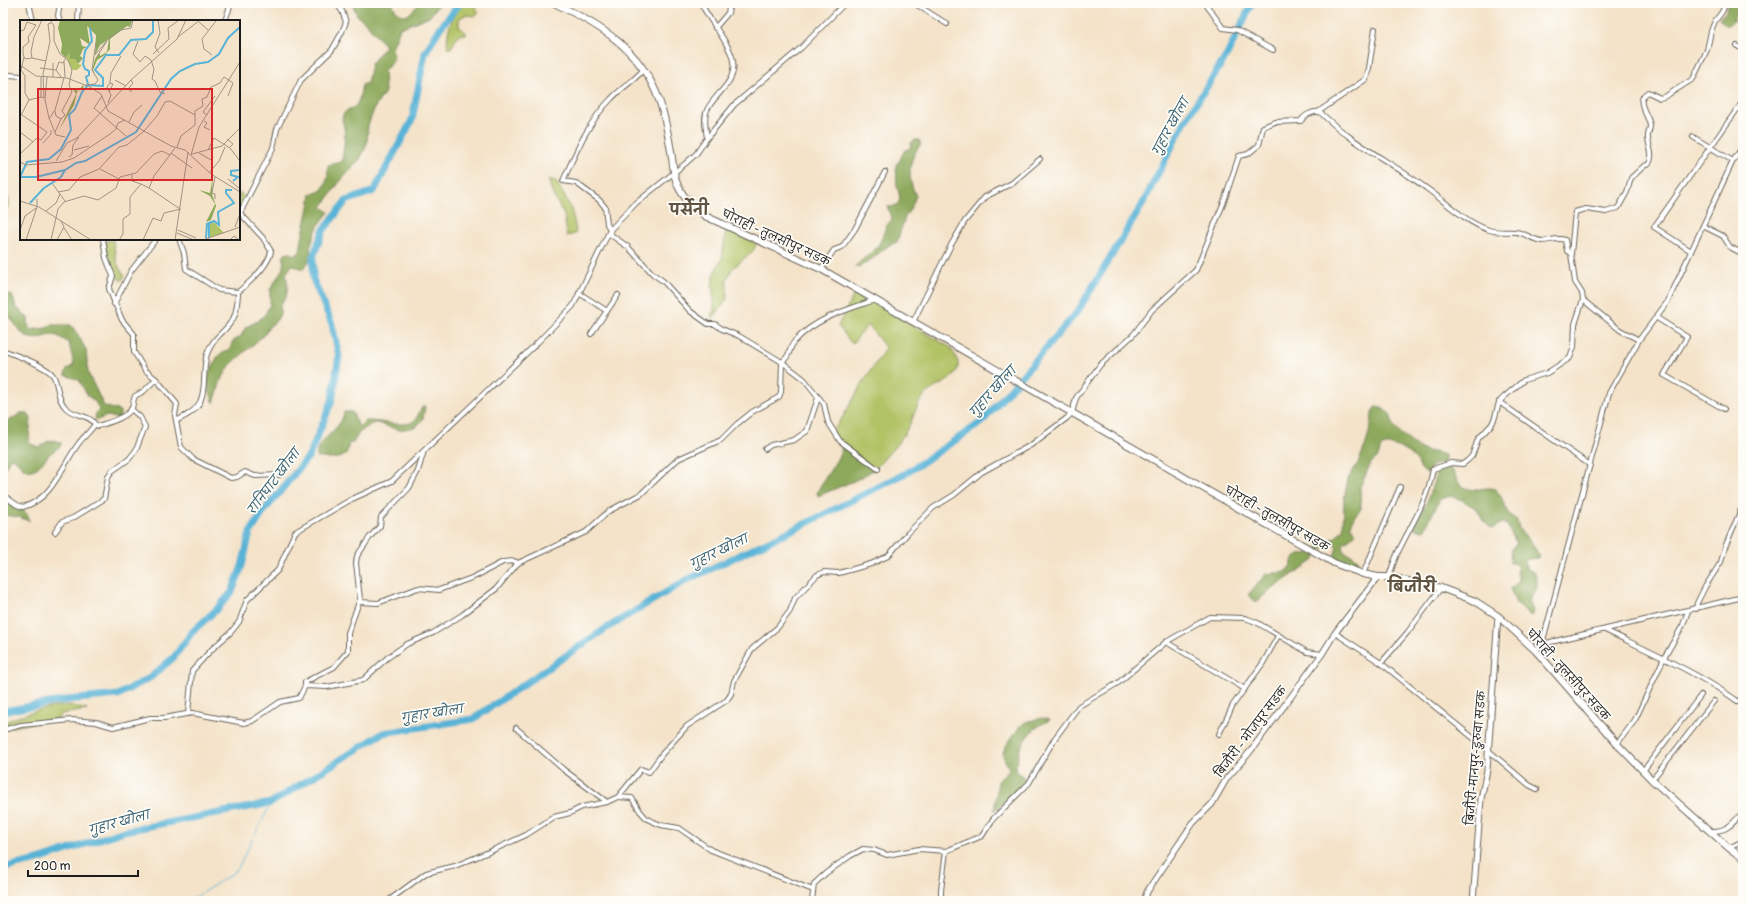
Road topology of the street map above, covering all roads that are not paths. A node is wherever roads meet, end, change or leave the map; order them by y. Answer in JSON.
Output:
{"nodes":[{"id":1,"x":29,"y":3,"type":"edge"},
{"id":2,"x":60,"y":3,"type":"edge"},
{"id":3,"x":79,"y":3,"type":"edge"},
{"id":4,"x":231,"y":3,"type":"edge"},
{"id":5,"x":336,"y":3,"type":"edge"},
{"id":6,"x":554,"y":3,"type":"edge"},
{"id":7,"x":701,"y":3,"type":"edge"},
{"id":8,"x":730,"y":3,"type":"edge"},
{"id":9,"x":845,"y":3,"type":"edge"},
{"id":10,"x":914,"y":3,"type":"edge"},
{"id":11,"x":1205,"y":3,"type":"edge"},
{"id":12,"x":1726,"y":3,"type":"edge"},
{"id":13,"x":33,"y":20,"type":"edge"},
{"id":14,"x":60,"y":20,"type":"edge"},
{"id":15,"x":78,"y":20,"type":"edge"},
{"id":16,"x":225,"y":20,"type":"edge"},
{"id":17,"x":947,"y":24,"type":"dead end"},
{"id":18,"x":715,"y":28,"type":"junction"},
{"id":19,"x":1375,"y":29,"type":"dead end"},
{"id":20,"x":1737,"y":46,"type":"dead end"},
{"id":21,"x":1743,"y":49,"type":"edge"},
{"id":22,"x":1273,"y":50,"type":"dead end"},
{"id":23,"x":643,"y":70,"type":"junction"},
{"id":24,"x":20,"y":76,"type":"edge"},
{"id":25,"x":3,"y":79,"type":"edge"},
{"id":26,"x":1743,"y":101,"type":"edge"},
{"id":27,"x":1318,"y":112,"type":"junction"},
{"id":28,"x":1693,"y":137,"type":"dead end"},
{"id":29,"x":707,"y":138,"type":"junction"},
{"id":30,"x":1743,"y":146,"type":"edge"},
{"id":31,"x":1711,"y":147,"type":"junction"},
{"id":32,"x":1040,"y":159,"type":"dead end"},
{"id":33,"x":1733,"y":161,"type":"junction"},
{"id":34,"x":884,"y":172,"type":"dead end"},
{"id":35,"x":674,"y":173,"type":"junction"},
{"id":36,"x":1703,"y":226,"type":"junction"},
{"id":37,"x":610,"y":230,"type":"junction"},
{"id":38,"x":103,"y":240,"type":"edge"},
{"id":39,"x":155,"y":240,"type":"edge"},
{"id":40,"x":179,"y":240,"type":"edge"},
{"id":41,"x":1691,"y":251,"type":"junction"},
{"id":42,"x":1571,"y":254,"type":"junction"},
{"id":43,"x":1743,"y":254,"type":"edge"},
{"id":44,"x":821,"y":269,"type":"junction"},
{"id":45,"x":238,"y":292,"type":"junction"},
{"id":46,"x":579,"y":294,"type":"junction"},
{"id":47,"x":618,"y":295,"type":"dead end"},
{"id":48,"x":874,"y":300,"type":"junction"},
{"id":49,"x":1583,"y":300,"type":"junction"},
{"id":50,"x":114,"y":304,"type":"junction"},
{"id":51,"x":607,"y":311,"type":"junction"},
{"id":52,"x":1657,"y":318,"type":"junction"},
{"id":53,"x":913,"y":322,"type":"junction"},
{"id":54,"x":591,"y":334,"type":"dead end"},
{"id":55,"x":1639,"y":340,"type":"junction"},
{"id":56,"x":3,"y":350,"type":"edge"},
{"id":57,"x":782,"y":362,"type":"junction"},
{"id":58,"x":156,"y":379,"type":"junction"},
{"id":59,"x":818,"y":398,"type":"junction"},
{"id":60,"x":1499,"y":402,"type":"junction"},
{"id":61,"x":131,"y":409,"type":"junction"},
{"id":62,"x":1724,"y":409,"type":"dead end"},
{"id":63,"x":1072,"y":413,"type":"junction"},
{"id":64,"x":176,"y":421,"type":"junction"},
{"id":65,"x":95,"y":424,"type":"junction"},
{"id":66,"x":765,"y":450,"type":"dead end"},
{"id":67,"x":424,"y":451,"type":"junction"},
{"id":68,"x":1590,"y":466,"type":"junction"},
{"id":69,"x":878,"y":470,"type":"dead end"},
{"id":70,"x":278,"y":475,"type":"dead end"},
{"id":71,"x":1400,"y":486,"type":"dead end"},
{"id":72,"x":3,"y":495,"type":"edge"},
{"id":73,"x":1743,"y":505,"type":"edge"},
{"id":74,"x":55,"y":532,"type":"dead end"},
{"id":75,"x":518,"y":563,"type":"junction"},
{"id":76,"x":1363,"y":574,"type":"junction"},
{"id":77,"x":1378,"y":577,"type":"junction"},
{"id":78,"x":1389,"y":577,"type":"junction"},
{"id":79,"x":1441,"y":588,"type":"junction"},
{"id":80,"x":1743,"y":597,"type":"edge"},
{"id":81,"x":360,"y":602,"type":"junction"},
{"id":82,"x":1696,"y":609,"type":"junction"},
{"id":83,"x":1688,"y":611,"type":"junction"},
{"id":84,"x":1498,"y":616,"type":"junction"},
{"id":85,"x":1605,"y":630,"type":"junction"},
{"id":86,"x":1334,"y":633,"type":"junction"},
{"id":87,"x":1278,"y":636,"type":"junction"},
{"id":88,"x":1166,"y":642,"type":"junction"},
{"id":89,"x":1542,"y":644,"type":"junction"},
{"id":90,"x":1536,"y":651,"type":"junction"},
{"id":91,"x":1322,"y":654,"type":"junction"},
{"id":92,"x":1664,"y":658,"type":"junction"},
{"id":93,"x":1381,"y":663,"type":"junction"},
{"id":94,"x":305,"y":686,"type":"junction"},
{"id":95,"x":1245,"y":689,"type":"junction"},
{"id":96,"x":1701,"y":694,"type":"dead end"},
{"id":97,"x":1714,"y":701,"type":"dead end"},
{"id":98,"x":1743,"y":705,"type":"edge"},
{"id":99,"x":188,"y":714,"type":"junction"},
{"id":100,"x":516,"y":728,"type":"dead end"},
{"id":101,"x":3,"y":730,"type":"edge"},
{"id":102,"x":1219,"y":734,"type":"dead end"},
{"id":103,"x":1617,"y":744,"type":"junction"},
{"id":104,"x":1488,"y":750,"type":"junction"},
{"id":105,"x":1643,"y":771,"type":"junction"},
{"id":106,"x":1652,"y":780,"type":"junction"},
{"id":107,"x":1537,"y":789,"type":"dead end"},
{"id":108,"x":618,"y":798,"type":"junction"},
{"id":109,"x":607,"y":802,"type":"junction"},
{"id":110,"x":1743,"y":812,"type":"edge"},
{"id":111,"x":1711,"y":831,"type":"junction"},
{"id":112,"x":1743,"y":841,"type":"edge"},
{"id":113,"x":1729,"y":848,"type":"junction"},
{"id":114,"x":946,"y":851,"type":"junction"},
{"id":115,"x":1743,"y":858,"type":"edge"},
{"id":116,"x":813,"y":890,"type":"junction"},
{"id":117,"x":388,"y":901,"type":"edge"},
{"id":118,"x":812,"y":901,"type":"edge"},
{"id":119,"x":941,"y":901,"type":"edge"},
{"id":120,"x":1144,"y":901,"type":"edge"},
{"id":121,"x":1473,"y":901,"type":"edge"}],
"edges":[{"from":1,"to":13,"type":"street"},
{"from":2,"to":14,"type":"street"},
{"from":3,"to":15,"type":"street"},
{"from":4,"to":16,"type":"street"},
{"from":5,"to":45,"type":"street"},
{"from":6,"to":23,"type":"main road","name":"घोराही - तुलसीपुर सडक"},
{"from":7,"to":18,"type":"street"},
{"from":8,"to":18,"type":"street"},
{"from":9,"to":29,"type":"street"},
{"from":10,"to":17,"type":"street"},
{"from":11,"to":22,"type":"street"},
{"from":12,"to":42,"type":"street"},
{"from":18,"to":29,"type":"street"},
{"from":19,"to":27,"type":"street"},
{"from":20,"to":21,"type":"street"},
{"from":23,"to":35,"type":"main road","name":"घोराही - तुलसीपुर सडक"},
{"from":23,"to":37,"type":"street"},
{"from":24,"to":25,"type":"street"},
{"from":26,"to":31,"type":"street"},
{"from":27,"to":42,"type":"street"},
{"from":27,"to":63,"type":"street"},
{"from":28,"to":31,"type":"street"},
{"from":29,"to":35,"type":"street"},
{"from":30,"to":33,"type":"street"},
{"from":31,"to":33,"type":"street"},
{"from":31,"to":41,"type":"street"},
{"from":32,"to":53,"type":"street"},
{"from":33,"to":36,"type":"street"},
{"from":34,"to":44,"type":"street"},
{"from":35,"to":37,"type":"street"},
{"from":35,"to":44,"type":"main road","name":"घोराही - तुलसीपुर सडक"},
{"from":36,"to":41,"type":"street"},
{"from":36,"to":43,"type":"street"},
{"from":37,"to":46,"type":"street"},
{"from":37,"to":57,"type":"street"},
{"from":38,"to":50,"type":"street"},
{"from":39,"to":50,"type":"street"},
{"from":40,"to":45,"type":"street"},
{"from":41,"to":52,"type":"street"},
{"from":42,"to":49,"type":"street"},
{"from":44,"to":48,"type":"main road","name":"घोराही - तुलसीपुर सडक"},
{"from":45,"to":64,"type":"street"},
{"from":46,"to":51,"type":"street"},
{"from":46,"to":67,"type":"street"},
{"from":47,"to":51,"type":"street"},
{"from":48,"to":53,"type":"main road","name":"घोराही - तुलसीपुर सडक"},
{"from":48,"to":57,"type":"street"},
{"from":49,"to":55,"type":"street"},
{"from":49,"to":60,"type":"street"},
{"from":50,"to":58,"type":"street"},
{"from":51,"to":54,"type":"street"},
{"from":52,"to":55,"type":"street"},
{"from":52,"to":62,"type":"street"},
{"from":53,"to":63,"type":"main road","name":"घोराही - तुलसीपुर सडक"},
{"from":55,"to":68,"type":"street"},
{"from":56,"to":65,"type":"street"},
{"from":57,"to":59,"type":"street"},
{"from":57,"to":75,"type":"street"},
{"from":58,"to":61,"type":"street"},
{"from":58,"to":64,"type":"street"},
{"from":59,"to":66,"type":"street"},
{"from":59,"to":69,"type":"street"},
{"from":60,"to":68,"type":"street"},
{"from":60,"to":78,"type":"street"},
{"from":61,"to":65,"type":"street"},
{"from":61,"to":74,"type":"street"},
{"from":63,"to":76,"type":"main road","name":"घोराही - तुलसीपुर सडक"},
{"from":63,"to":108,"type":"street"},
{"from":64,"to":70,"type":"street"},
{"from":65,"to":72,"type":"street"},
{"from":67,"to":81,"type":"street"},
{"from":67,"to":99,"type":"street"},
{"from":68,"to":89,"type":"street"},
{"from":71,"to":76,"type":"street"},
{"from":73,"to":82,"type":"street"},
{"from":75,"to":81,"type":"street"},
{"from":75,"to":94,"type":"street"},
{"from":76,"to":77,"type":"main road","name":"घोराही - तुलसीपुर सडक"},
{"from":77,"to":78,"type":"main road","name":"घोराही - तुलसीपुर सडक"},
{"from":77,"to":86,"type":"street","name":"बिजौरी - भोजपुर सडक"},
{"from":78,"to":79,"type":"main road","name":"घोराही - तुलसीपुर सडक"},
{"from":79,"to":84,"type":"main road","name":"घोराही - तुलसीपुर सडक"},
{"from":79,"to":93,"type":"street"},
{"from":80,"to":82,"type":"street"},
{"from":81,"to":94,"type":"street"},
{"from":82,"to":83,"type":"street"},
{"from":83,"to":85,"type":"street"},
{"from":83,"to":92,"type":"street"},
{"from":84,"to":90,"type":"main road","name":"घोराही - तुलसीपुर सडक"},
{"from":84,"to":104,"type":"street","name":"बिजौरी-मानपुर-डुरुवा सडक"},
{"from":85,"to":89,"type":"street"},
{"from":85,"to":92,"type":"street"},
{"from":86,"to":91,"type":"street","name":"बिजौरी - भोजपुर सडक"},
{"from":86,"to":93,"type":"street"},
{"from":87,"to":88,"type":"street"},
{"from":87,"to":91,"type":"street"},
{"from":87,"to":95,"type":"street"},
{"from":88,"to":95,"type":"street"},
{"from":88,"to":114,"type":"street"},
{"from":89,"to":90,"type":"street"},
{"from":90,"to":103,"type":"main road","name":"घोराही - तुलसीपुर सडक"},
{"from":91,"to":120,"type":"street","name":"बिजौरी - भोजपुर सडक"},
{"from":92,"to":98,"type":"street"},
{"from":92,"to":103,"type":"street"},
{"from":93,"to":104,"type":"street"},
{"from":94,"to":99,"type":"street"},
{"from":95,"to":102,"type":"street"},
{"from":96,"to":105,"type":"street"},
{"from":97,"to":106,"type":"street"},
{"from":99,"to":101,"type":"street"},
{"from":100,"to":109,"type":"street"},
{"from":103,"to":105,"type":"main road","name":"घोराही - तुलसीपुर सडक"},
{"from":104,"to":107,"type":"street"},
{"from":104,"to":121,"type":"street","name":"बिजौरी-मानपुर-डुरुवा सडक"},
{"from":105,"to":106,"type":"main road","name":"घोराही - तुलसीपुर सडक"},
{"from":106,"to":111,"type":"main road","name":"घोराही - तुलसीपुर सडक"},
{"from":108,"to":109,"type":"street"},
{"from":108,"to":116,"type":"street"},
{"from":109,"to":117,"type":"street"},
{"from":110,"to":111,"type":"street"},
{"from":111,"to":113,"type":"main road","name":"घोराही - तुलसीपुर सडक"},
{"from":112,"to":113,"type":"street"},
{"from":113,"to":115,"type":"main road","name":"घोराही - तुलसीपुर सडक"},
{"from":114,"to":116,"type":"street"},
{"from":114,"to":119,"type":"street"},
{"from":116,"to":118,"type":"street"}]}
